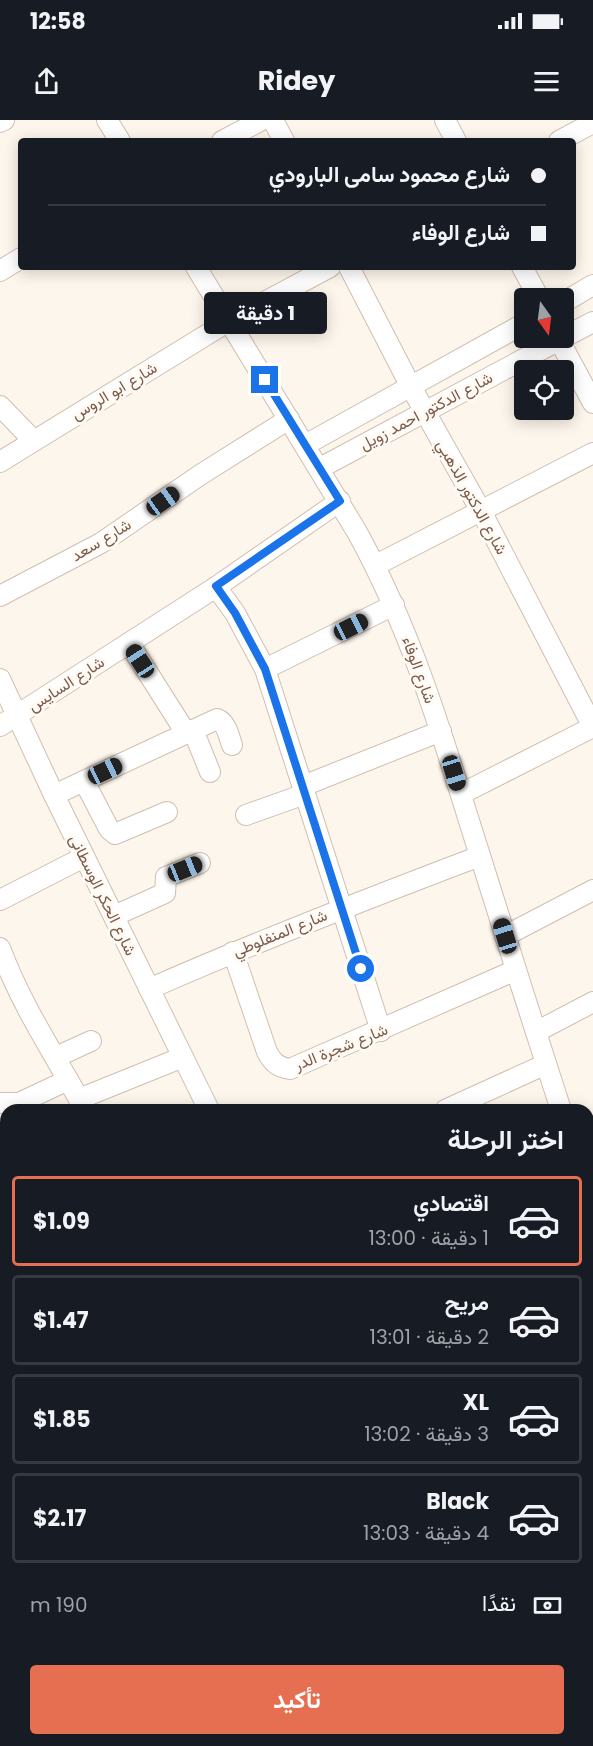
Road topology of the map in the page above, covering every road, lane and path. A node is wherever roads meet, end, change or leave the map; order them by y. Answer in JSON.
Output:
{"nodes":[{"id":1,"x":4,"y":120,"type":"edge"},
{"id":2,"x":107,"y":120,"type":"edge"},
{"id":3,"x":262,"y":120,"type":"edge"},
{"id":4,"x":273,"y":120,"type":"edge"},
{"id":5,"x":445,"y":120,"type":"edge"},
{"id":6,"x":0,"y":123,"type":"edge"},
{"id":7,"x":589,"y":126,"type":"edge"},
{"id":8,"x":118,"y":138,"type":"edge"},
{"id":9,"x":228,"y":138,"type":"edge"},
{"id":10,"x":282,"y":138,"type":"edge"},
{"id":11,"x":454,"y":138,"type":"edge"},
{"id":12,"x":565,"y":138,"type":"edge"},
{"id":13,"x":18,"y":260,"type":"edge"},
{"id":14,"x":198,"y":270,"type":"edge"},
{"id":15,"x":324,"y":270,"type":"edge"},
{"id":16,"x":351,"y":270,"type":"edge"},
{"id":17,"x":524,"y":270,"type":"edge"},
{"id":18,"x":0,"y":272,"type":"edge"},
{"id":19,"x":593,"y":285,"type":"edge"},
{"id":20,"x":534,"y":288,"type":"edge"},
{"id":21,"x":574,"y":296,"type":"edge"},
{"id":22,"x":229,"y":321,"type":"junction"},
{"id":23,"x":593,"y":322,"type":"edge"},
{"id":24,"x":514,"y":329,"type":"edge"},
{"id":25,"x":574,"y":332,"type":"edge"},
{"id":26,"x":543,"y":348,"type":"edge"},
{"id":27,"x":567,"y":348,"type":"edge"},
{"id":28,"x":411,"y":387,"type":"junction"},
{"id":29,"x":593,"y":403,"type":"edge"},
{"id":30,"x":0,"y":406,"type":"edge"},
{"id":31,"x":425,"y":412,"type":"junction"},
{"id":32,"x":289,"y":419,"type":"junction"},
{"id":33,"x":33,"y":440,"type":"junction"},
{"id":34,"x":305,"y":445,"type":"junction"},
{"id":35,"x":593,"y":453,"type":"edge"},
{"id":36,"x":0,"y":462,"type":"edge"},
{"id":37,"x":320,"y":468,"type":"junction"},
{"id":38,"x":340,"y":501,"type":"junction"},
{"id":39,"x":481,"y":511,"type":"junction"},
{"id":40,"x":376,"y":565,"type":"junction"},
{"id":41,"x":216,"y":586,"type":"junction"},
{"id":42,"x":0,"y":596,"type":"edge"},
{"id":43,"x":394,"y":605,"type":"junction"},
{"id":44,"x":129,"y":643,"type":"junction"},
{"id":45,"x":265,"y":669,"type":"junction"},
{"id":46,"x":0,"y":679,"type":"edge"},
{"id":47,"x":8,"y":721,"type":"edge"},
{"id":48,"x":593,"y":727,"type":"edge"},
{"id":49,"x":189,"y":731,"type":"junction"},
{"id":50,"x":441,"y":731,"type":"junction"},
{"id":51,"x":232,"y":746,"type":"dead end"},
{"id":52,"x":210,"y":772,"type":"dead end"},
{"id":53,"x":84,"y":781,"type":"junction"},
{"id":54,"x":304,"y":790,"type":"junction"},
{"id":55,"x":460,"y":794,"type":"junction"},
{"id":56,"x":54,"y":795,"type":"junction"},
{"id":57,"x":167,"y":812,"type":"dead end"},
{"id":58,"x":246,"y":815,"type":"dead end"},
{"id":59,"x":480,"y":856,"type":"junction"},
{"id":60,"x":84,"y":857,"type":"junction"},
{"id":61,"x":200,"y":863,"type":"dead end"},
{"id":62,"x":593,"y":890,"type":"edge"},
{"id":63,"x":0,"y":900,"type":"edge"},
{"id":64,"x":341,"y":908,"type":"junction"},
{"id":65,"x":114,"y":916,"type":"junction"},
{"id":66,"x":505,"y":936,"type":"junction"},
{"id":67,"x":0,"y":948,"type":"edge"},
{"id":68,"x":233,"y":952,"type":"junction"},
{"id":69,"x":516,"y":970,"type":"junction"},
{"id":70,"x":149,"y":988,"type":"junction"},
{"id":71,"x":593,"y":1002,"type":"edge"},
{"id":72,"x":381,"y":1031,"type":"junction"},
{"id":73,"x":536,"y":1032,"type":"junction"},
{"id":74,"x":91,"y":1041,"type":"dead end"},
{"id":75,"x":56,"y":1056,"type":"junction"},
{"id":76,"x":183,"y":1057,"type":"junction"},
{"id":77,"x":546,"y":1064,"type":"junction"},
{"id":78,"x":69,"y":1080,"type":"junction"},
{"id":79,"x":0,"y":1103,"type":"edge"},
{"id":80,"x":81,"y":1104,"type":"edge"},
{"id":81,"x":84,"y":1104,"type":"edge"},
{"id":82,"x":206,"y":1104,"type":"edge"},
{"id":83,"x":459,"y":1104,"type":"edge"},
{"id":84,"x":559,"y":1104,"type":"edge"}],
"edges":[{"from":1,"to":6,"type":"street"},
{"from":2,"to":8,"type":"street"},
{"from":3,"to":9,"type":"street"},
{"from":4,"to":10,"type":"street"},
{"from":5,"to":11,"type":"street"},
{"from":7,"to":12,"type":"street"},
{"from":13,"to":18,"type":"street"},
{"from":14,"to":22,"type":"street","name":"شارع الوفاء"},
{"from":15,"to":22,"type":"street","name":"شارع ابو الروس"},
{"from":16,"to":28,"type":"street","name":"شارع الدكتور الذهبي"},
{"from":17,"to":20,"type":"street"},
{"from":19,"to":21,"type":"street"},
{"from":22,"to":32,"type":"street","name":"شارع الوفاء"},
{"from":22,"to":33,"type":"street","name":"شارع ابو الروس"},
{"from":23,"to":25,"type":"street","name":"شارع الدكتور احمد زويل"},
{"from":24,"to":28,"type":"street","name":"شارع الدكتور احمد زويل"},
{"from":26,"to":31,"type":"street","name":"شارع الدكتور احمد زويل"},
{"from":27,"to":29,"type":"street"},
{"from":28,"to":31,"type":"street","name":"شارع الدكتور الذهبي"},
{"from":28,"to":34,"type":"street","name":"شارع الدكتور احمد زويل"},
{"from":30,"to":33,"type":"street"},
{"from":31,"to":37,"type":"street","name":"شارع الدكتور احمد زويل"},
{"from":31,"to":39,"type":"street","name":"شارع الدكتور الذهبي"},
{"from":32,"to":34,"type":"street","name":"شارع الوفاء"},
{"from":32,"to":42,"type":"street","name":"شارع سعد"},
{"from":33,"to":36,"type":"street","name":"شارع ابو الروس"},
{"from":34,"to":37,"type":"street","name":"شارع الوفاء"},
{"from":35,"to":39,"type":"street"},
{"from":37,"to":38,"type":"street","name":"شارع الوفاء"},
{"from":38,"to":40,"type":"street","name":"شارع الوفاء"},
{"from":38,"to":41,"type":"street","name":"شارع السايس"},
{"from":39,"to":40,"type":"street"},
{"from":39,"to":48,"type":"street","name":"شارع الدكتور الذهبي"},
{"from":40,"to":43,"type":"street","name":"شارع الوفاء"},
{"from":41,"to":44,"type":"street","name":"شارع السايس"},
{"from":41,"to":45,"type":"street"},
{"from":43,"to":45,"type":"street"},
{"from":43,"to":50,"type":"street","name":"شارع الوفاء"},
{"from":44,"to":47,"type":"street","name":"شارع السايس"},
{"from":44,"to":49,"type":"street"},
{"from":45,"to":54,"type":"street"},
{"from":46,"to":47,"type":"street","name":"شارع الحكر الوسطانى"},
{"from":47,"to":56,"type":"street","name":"شارع الحكر الوسطانى"},
{"from":48,"to":55,"type":"street"},
{"from":49,"to":51,"type":"street"},
{"from":49,"to":52,"type":"street"},
{"from":49,"to":53,"type":"street"},
{"from":50,"to":54,"type":"street"},
{"from":50,"to":55,"type":"street","name":"شارع الوفاء"},
{"from":53,"to":56,"type":"street"},
{"from":53,"to":57,"type":"street"},
{"from":54,"to":58,"type":"street"},
{"from":54,"to":64,"type":"street"},
{"from":55,"to":59,"type":"street","name":"شارع الوفاء"},
{"from":56,"to":60,"type":"street","name":"شارع الحكر الوسطانى"},
{"from":59,"to":64,"type":"street","name":"شارع المنفلوطي"},
{"from":59,"to":66,"type":"street","name":"شارع الوفاء"},
{"from":60,"to":63,"type":"street"},
{"from":60,"to":65,"type":"street","name":"شارع الحكر الوسطانى"},
{"from":61,"to":65,"type":"street"},
{"from":62,"to":66,"type":"street"},
{"from":64,"to":68,"type":"street","name":"شارع المنفلوطي"},
{"from":64,"to":72,"type":"street"},
{"from":65,"to":70,"type":"street","name":"شارع الحكر الوسطانى"},
{"from":66,"to":69,"type":"street","name":"شارع الوفاء"},
{"from":67,"to":75,"type":"street"},
{"from":68,"to":70,"type":"street","name":"شارع المنفلوطي"},
{"from":68,"to":72,"type":"street","name":"شارع شجرة الدر"},
{"from":69,"to":72,"type":"street","name":"شارع شجرة الدر"},
{"from":69,"to":73,"type":"street","name":"شارع الوفاء"},
{"from":70,"to":76,"type":"street","name":"شارع الحكر الوسطانى"},
{"from":71,"to":73,"type":"street"},
{"from":73,"to":77,"type":"street","name":"شارع الوفاء"},
{"from":74,"to":75,"type":"street"},
{"from":75,"to":78,"type":"street"},
{"from":76,"to":81,"type":"street"},
{"from":76,"to":82,"type":"street","name":"شارع الحكر الوسطانى"},
{"from":77,"to":83,"type":"street"},
{"from":77,"to":84,"type":"street","name":"شارع الوفاء"},
{"from":78,"to":79,"type":"street"},
{"from":78,"to":80,"type":"street"}]}
